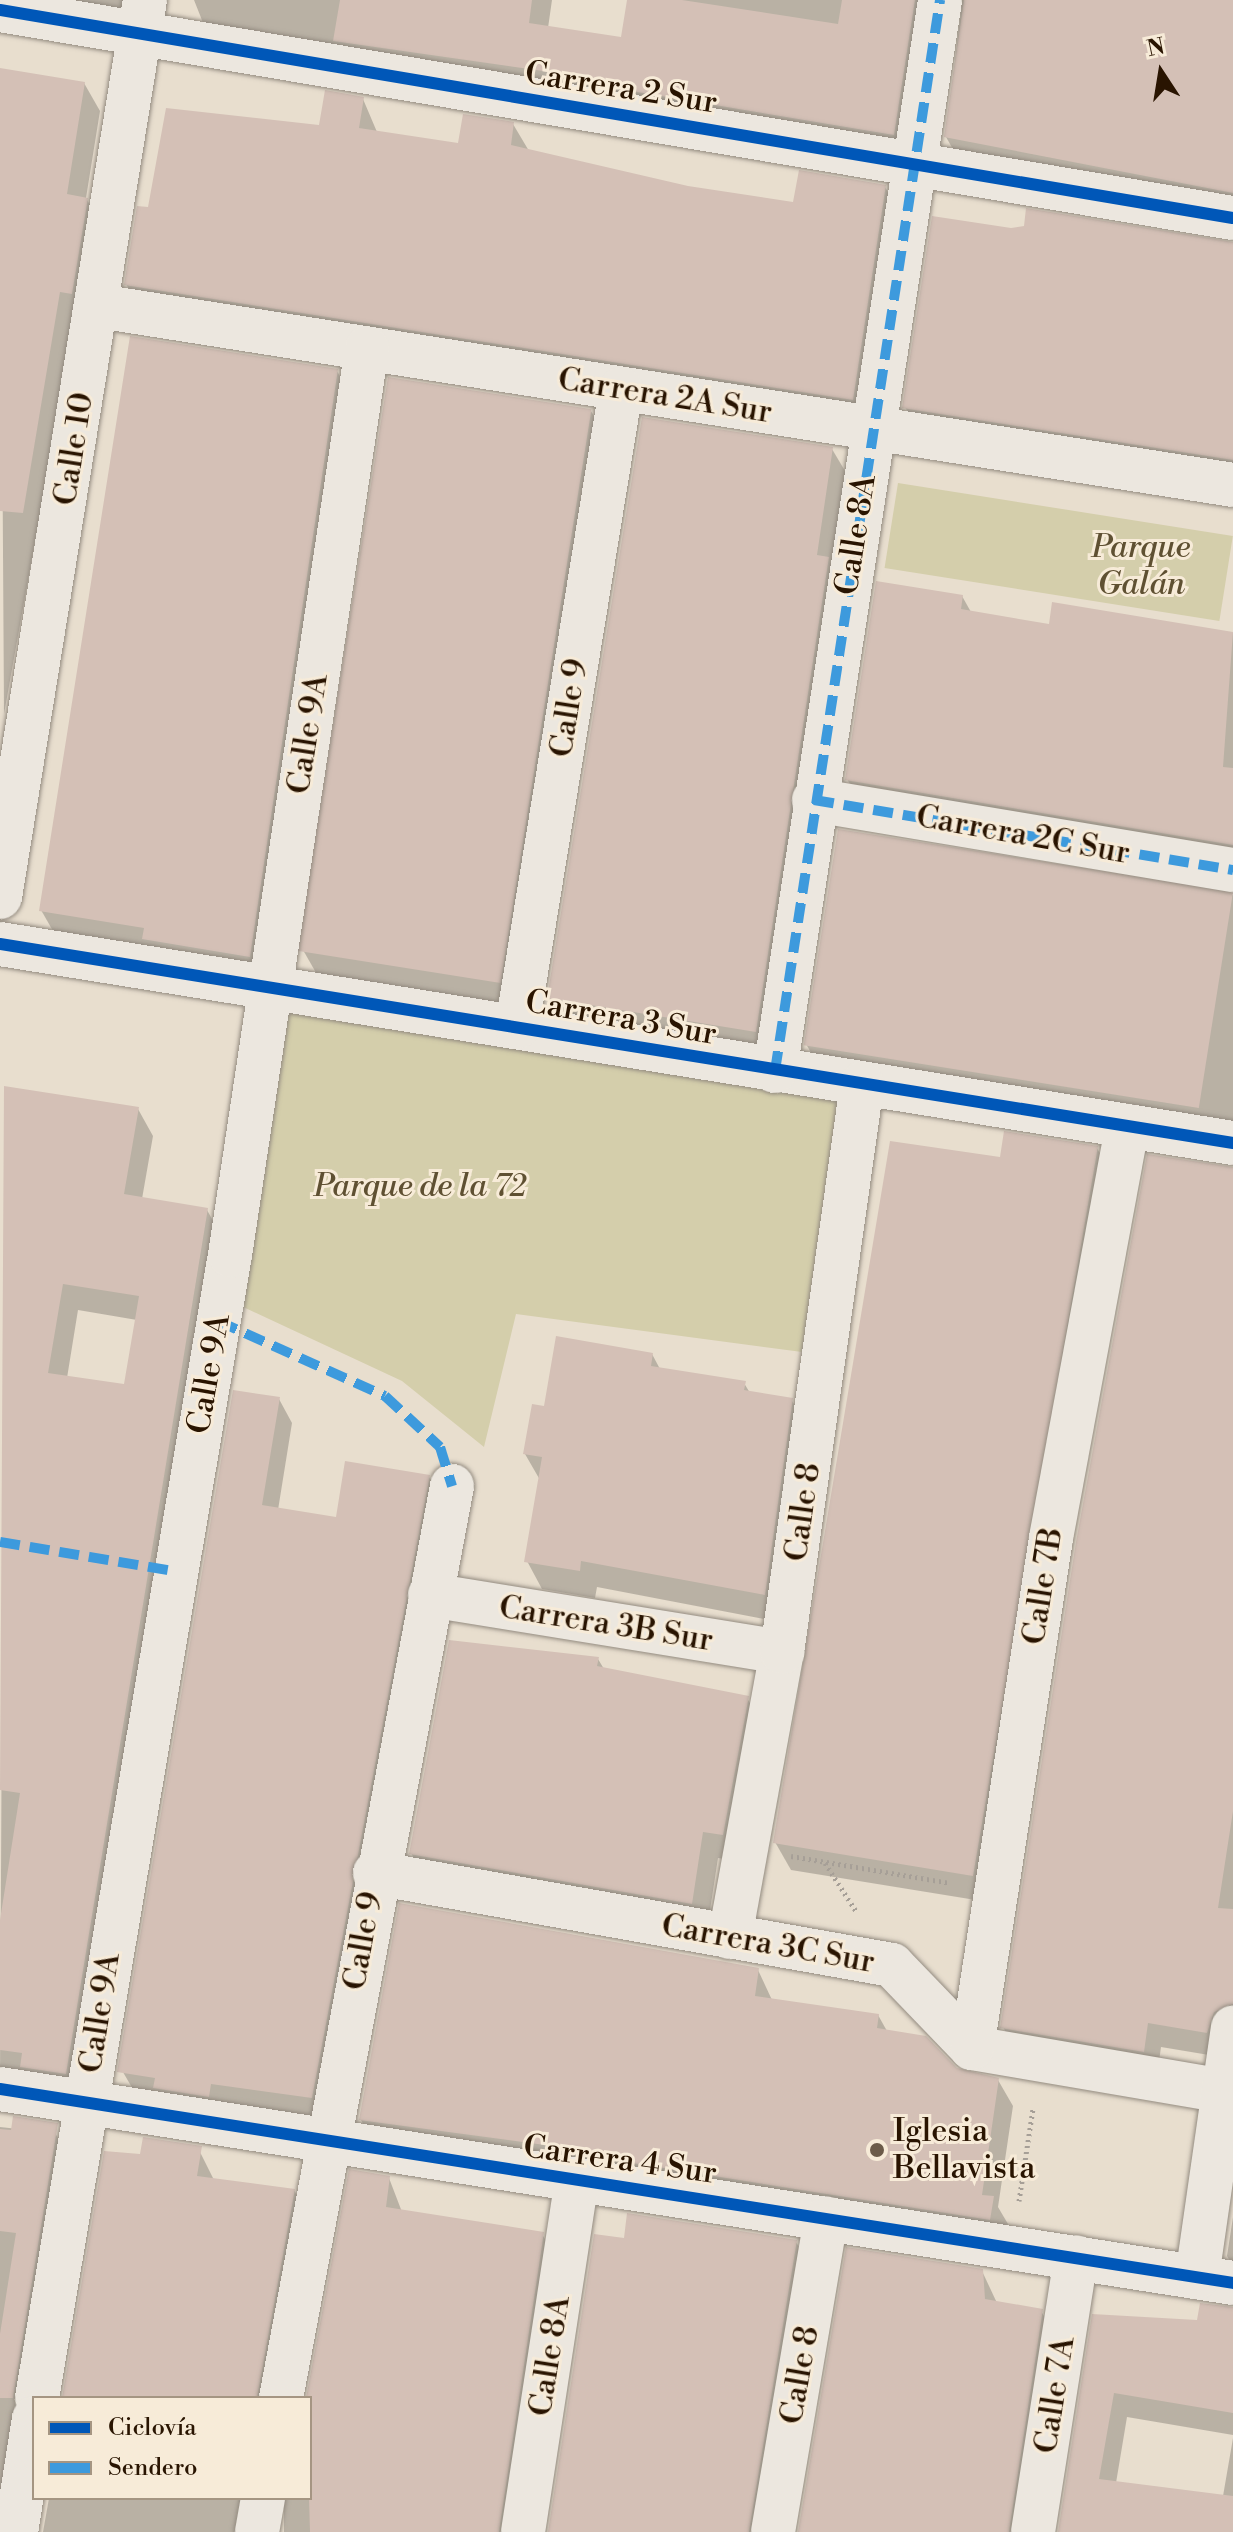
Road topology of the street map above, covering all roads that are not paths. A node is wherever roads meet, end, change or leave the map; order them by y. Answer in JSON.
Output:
{"nodes":[{"id":1,"x":940,"y":0,"type":"edge"},
{"id":2,"x":0,"y":10,"type":"edge"},
{"id":3,"x":142,"y":17,"type":"edge"},
{"id":4,"x":916,"y":163,"type":"junction"},
{"id":5,"x":1233,"y":218,"type":"edge"},
{"id":6,"x":98,"y":306,"type":"junction"},
{"id":7,"x":367,"y":348,"type":"junction"},
{"id":8,"x":621,"y":389,"type":"junction"},
{"id":9,"x":873,"y":430,"type":"junction"},
{"id":10,"x":1233,"y":485,"type":"edge"},
{"id":11,"x":814,"y":800,"type":"junction"},
{"id":12,"x":1233,"y":870,"type":"edge"},
{"id":13,"x":0,"y":897,"type":"edge"},
{"id":14,"x":0,"y":944,"type":"edge"},
{"id":15,"x":268,"y":987,"type":"junction"},
{"id":16,"x":517,"y":1027,"type":"junction"},
{"id":17,"x":775,"y":1071,"type":"junction"},
{"id":18,"x":862,"y":1084,"type":"junction"},
{"id":19,"x":1127,"y":1126,"type":"junction"},
{"id":20,"x":1233,"y":1143,"type":"edge"},
{"id":21,"x":452,"y":1486,"type":"dead end"},
{"id":22,"x":430,"y":1595,"type":"junction"},
{"id":23,"x":782,"y":1652,"type":"junction"},
{"id":24,"x":375,"y":1873,"type":"junction"},
{"id":25,"x":730,"y":1937,"type":"junction"},
{"id":26,"x":1233,"y":2028,"type":"edge"},
{"id":27,"x":972,"y":2048,"type":"junction"},
{"id":28,"x":0,"y":2089,"type":"edge"},
{"id":29,"x":1223,"y":2091,"type":"junction"},
{"id":30,"x":85,"y":2105,"type":"junction"},
{"id":31,"x":326,"y":2144,"type":"junction"},
{"id":32,"x":577,"y":2180,"type":"junction"},
{"id":33,"x":826,"y":2218,"type":"junction"},
{"id":34,"x":1076,"y":2257,"type":"junction"},
{"id":35,"x":1215,"y":2280,"type":"edge"},
{"id":36,"x":37,"y":2396,"type":"edge"},
{"id":37,"x":281,"y":2396,"type":"edge"},
{"id":38,"x":32,"y":2431,"type":"edge"},
{"id":39,"x":263,"y":2500,"type":"edge"},
{"id":40,"x":16,"y":2532,"type":"edge"},
{"id":41,"x":257,"y":2532,"type":"edge"},
{"id":42,"x":523,"y":2532,"type":"edge"},
{"id":43,"x":773,"y":2532,"type":"edge"},
{"id":44,"x":1033,"y":2532,"type":"edge"}],
"edges":[{"from":1,"to":4,"type":"street","name":"Calle 8A"},
{"from":2,"to":3,"type":"street","name":"Carrera 2 Sur"},
{"from":3,"to":4,"type":"street","name":"Carrera 2 Sur"},
{"from":3,"to":6,"type":"street","name":"Calle 10"},
{"from":4,"to":5,"type":"street","name":"Carrera 2 Sur"},
{"from":4,"to":9,"type":"street","name":"Calle 8A"},
{"from":6,"to":7,"type":"street","name":"Carrera 2A Sur"},
{"from":6,"to":13,"type":"street","name":"Calle 10"},
{"from":7,"to":8,"type":"street","name":"Carrera 2A Sur"},
{"from":7,"to":15,"type":"street","name":"Calle 9A"},
{"from":8,"to":9,"type":"street","name":"Carrera 2A Sur"},
{"from":8,"to":16,"type":"street","name":"Calle 9"},
{"from":9,"to":10,"type":"street","name":"Carrera 2A Sur"},
{"from":9,"to":11,"type":"street","name":"Calle 8A"},
{"from":11,"to":12,"type":"street","name":"Carrera 2C Sur"},
{"from":11,"to":17,"type":"street","name":"Calle 8A"},
{"from":14,"to":15,"type":"street","name":"Carrera 3 Sur"},
{"from":15,"to":16,"type":"street","name":"Carrera 3 Sur"},
{"from":15,"to":30,"type":"street","name":"Calle 9A"},
{"from":16,"to":17,"type":"street","name":"Carrera 3 Sur"},
{"from":17,"to":18,"type":"street","name":"Carrera 3 Sur"},
{"from":18,"to":19,"type":"street","name":"Carrera 3 Sur"},
{"from":18,"to":23,"type":"street","name":"Calle 8"},
{"from":19,"to":20,"type":"street","name":"Carrera 3 Sur"},
{"from":19,"to":27,"type":"street","name":"Calle 7B"},
{"from":21,"to":22,"type":"street","name":"Calle 9"},
{"from":22,"to":23,"type":"street","name":"Carrera 3B Sur"},
{"from":22,"to":24,"type":"street","name":"Calle 9"},
{"from":23,"to":25,"type":"street","name":"Calle 8"},
{"from":24,"to":25,"type":"street","name":"Carrera 3C Sur"},
{"from":24,"to":31,"type":"street","name":"Calle 9"},
{"from":25,"to":27,"type":"street","name":"Carrera 3C Sur"},
{"from":26,"to":29,"type":"street"},
{"from":27,"to":29,"type":"street"},
{"from":28,"to":30,"type":"street","name":"Carrera 4 Sur"},
{"from":29,"to":35,"type":"street"},
{"from":30,"to":31,"type":"street","name":"Carrera 4 Sur"},
{"from":30,"to":36,"type":"street","name":"Calle 9A"},
{"from":31,"to":32,"type":"street","name":"Carrera 4 Sur"},
{"from":31,"to":37,"type":"street","name":"Calle 9"},
{"from":32,"to":33,"type":"street","name":"Carrera 4 Sur"},
{"from":32,"to":42,"type":"street","name":"Calle 8A"},
{"from":33,"to":34,"type":"street","name":"Carrera 4 Sur"},
{"from":33,"to":43,"type":"street","name":"Calle 8"},
{"from":34,"to":35,"type":"street","name":"Carrera 4 Sur"},
{"from":34,"to":44,"type":"street","name":"Calle 7A"},
{"from":38,"to":40,"type":"street"},
{"from":39,"to":41,"type":"street"}]}
